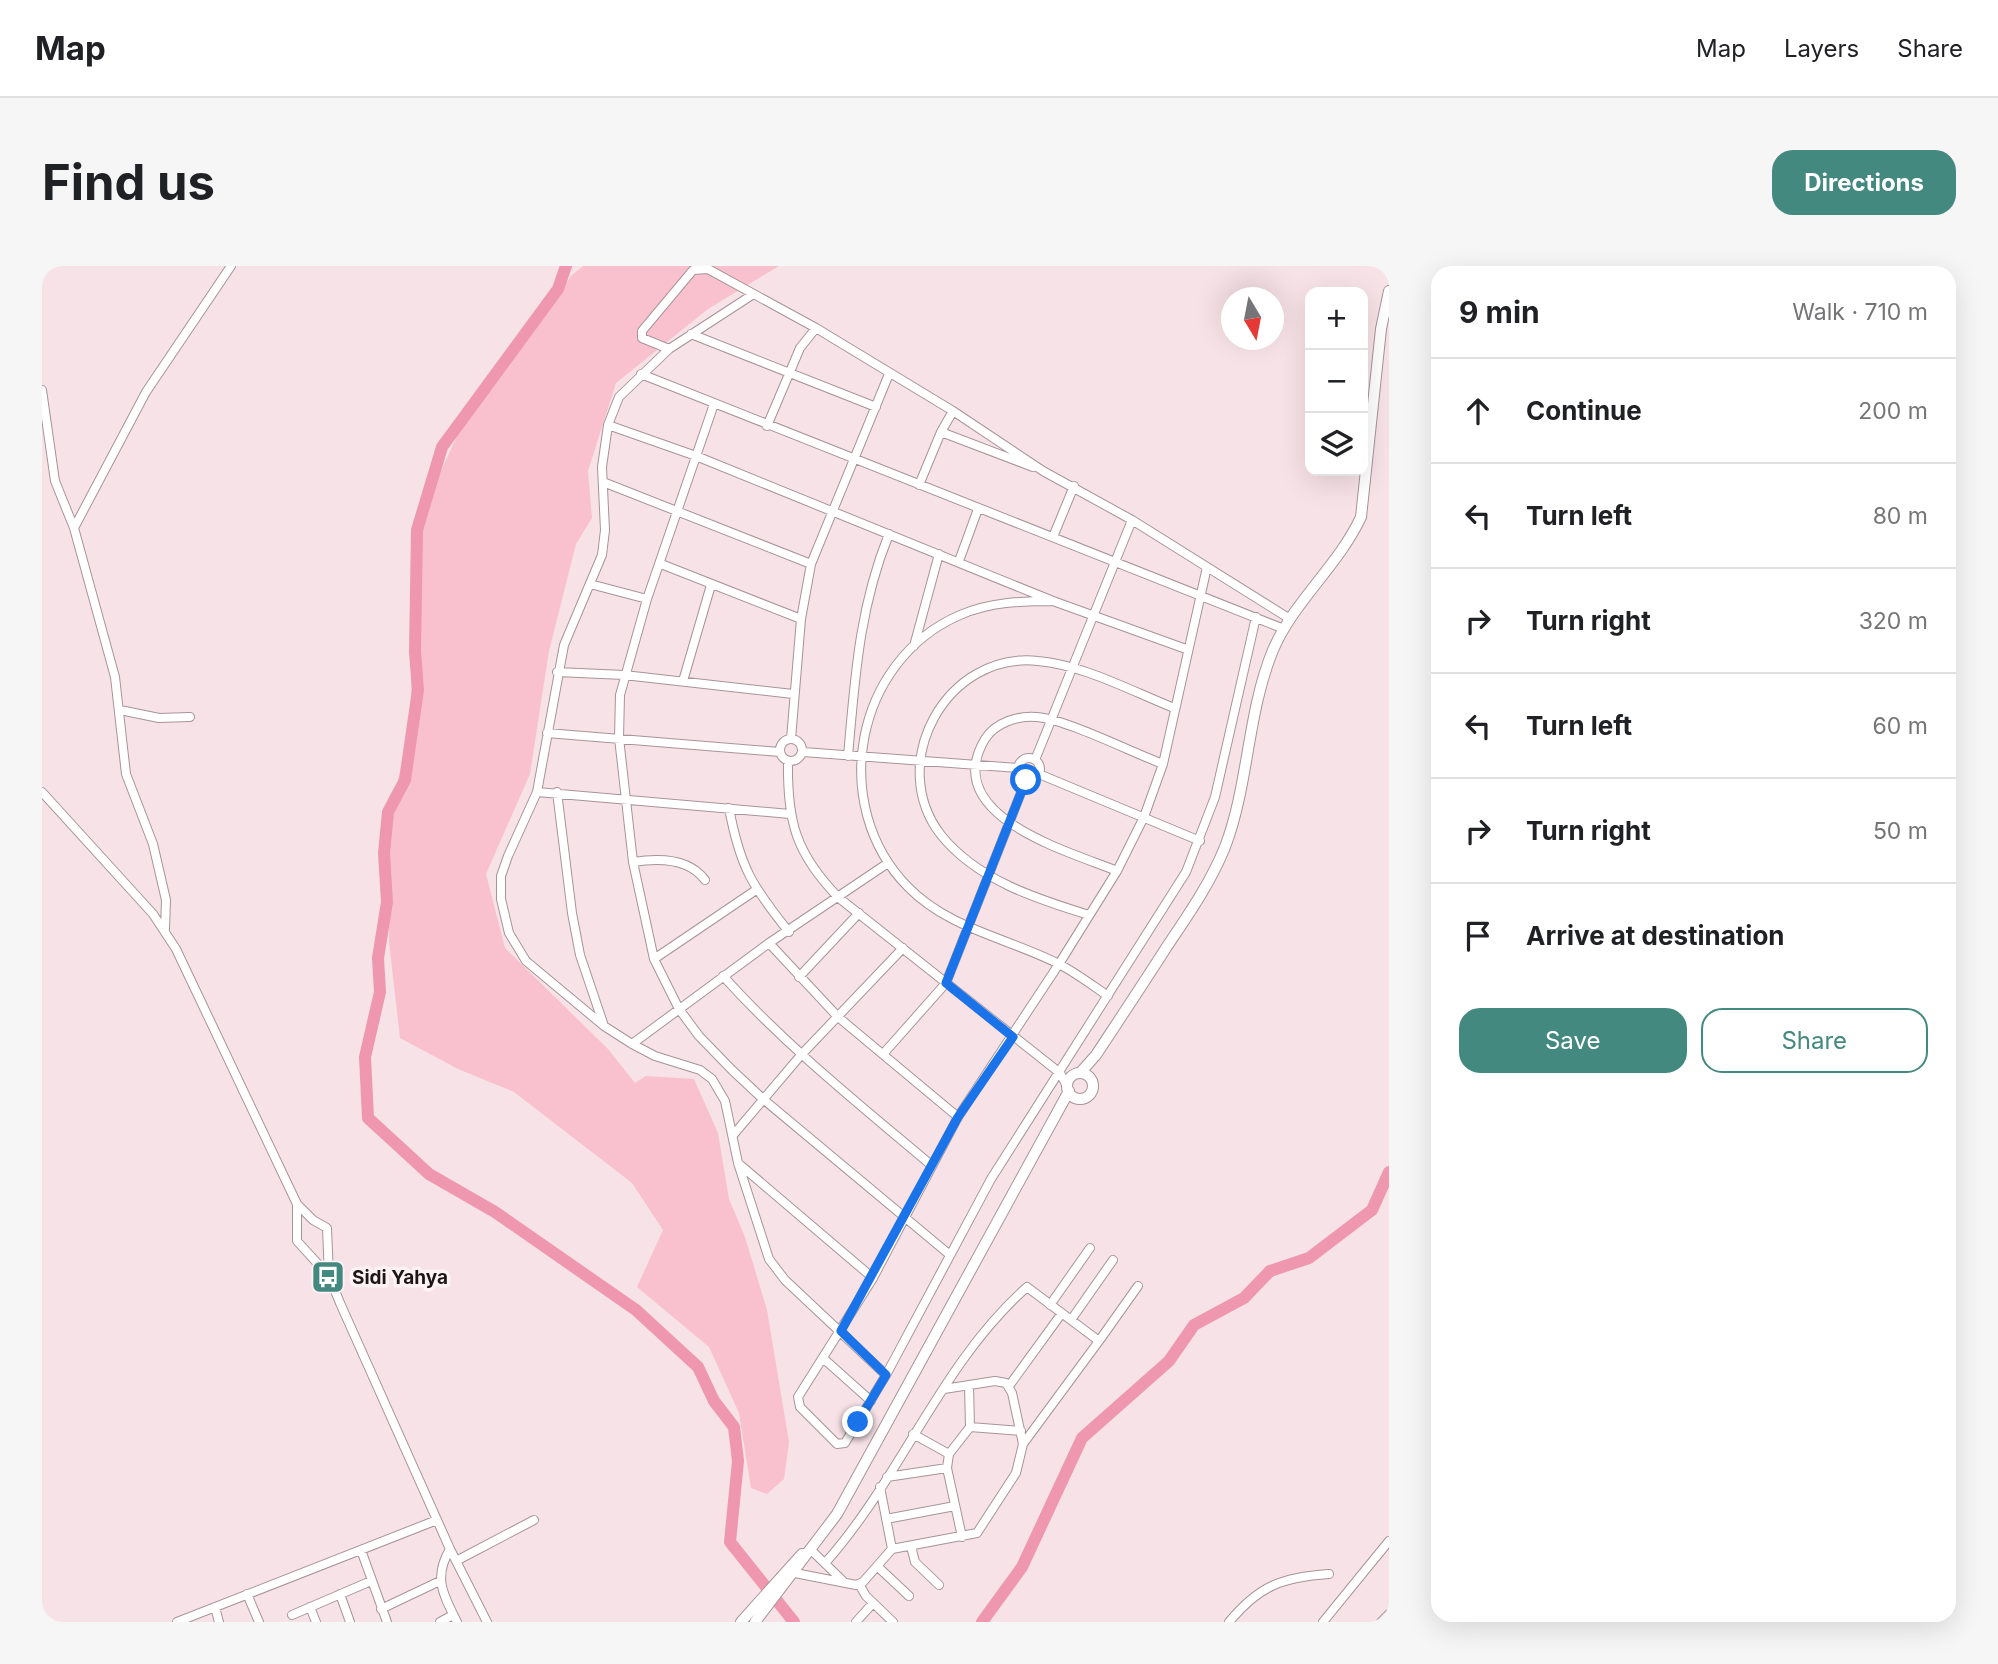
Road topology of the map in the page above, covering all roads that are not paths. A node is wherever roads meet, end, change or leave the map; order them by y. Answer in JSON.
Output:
{"nodes":[{"id":1,"x":232,"y":266,"type":"edge"},
{"id":2,"x":1389,"y":291,"type":"edge"},
{"id":3,"x":752,"y":295,"type":"junction"},
{"id":4,"x":816,"y":328,"type":"junction"},
{"id":5,"x":691,"y":334,"type":"junction"},
{"id":6,"x":669,"y":349,"type":"junction"},
{"id":7,"x":789,"y":373,"type":"junction"},
{"id":8,"x":640,"y":374,"type":"junction"},
{"id":9,"x":888,"y":374,"type":"junction"},
{"id":10,"x":42,"y":390,"type":"edge"},
{"id":11,"x":714,"y":404,"type":"junction"},
{"id":12,"x":876,"y":407,"type":"junction"},
{"id":13,"x":953,"y":411,"type":"junction"},
{"id":14,"x":608,"y":425,"type":"junction"},
{"id":15,"x":767,"y":426,"type":"junction"},
{"id":16,"x":941,"y":432,"type":"junction"},
{"id":17,"x":696,"y":456,"type":"junction"},
{"id":18,"x":855,"y":459,"type":"junction"},
{"id":19,"x":1043,"y":471,"type":"junction"},
{"id":20,"x":603,"y":482,"type":"junction"},
{"id":21,"x":919,"y":485,"type":"junction"},
{"id":22,"x":1074,"y":486,"type":"junction"},
{"id":23,"x":978,"y":509,"type":"junction"},
{"id":24,"x":676,"y":511,"type":"junction"},
{"id":25,"x":832,"y":512,"type":"junction"},
{"id":26,"x":1132,"y":520,"type":"junction"},
{"id":27,"x":74,"y":528,"type":"junction"},
{"id":28,"x":889,"y":534,"type":"junction"},
{"id":29,"x":1053,"y":537,"type":"junction"},
{"id":30,"x":939,"y":554,"type":"junction"},
{"id":31,"x":958,"y":561,"type":"junction"},
{"id":32,"x":1116,"y":562,"type":"junction"},
{"id":33,"x":661,"y":564,"type":"junction"},
{"id":34,"x":811,"y":564,"type":"junction"},
{"id":35,"x":1206,"y":567,"type":"junction"},
{"id":36,"x":590,"y":584,"type":"junction"},
{"id":37,"x":711,"y":585,"type":"junction"},
{"id":38,"x":1198,"y":595,"type":"junction"},
{"id":39,"x":647,"y":599,"type":"junction"},
{"id":40,"x":1054,"y":601,"type":"junction"},
{"id":41,"x":1096,"y":615,"type":"junction"},
{"id":42,"x":1256,"y":617,"type":"junction"},
{"id":43,"x":801,"y":619,"type":"junction"},
{"id":44,"x":1287,"y":624,"type":"junction"},
{"id":45,"x":914,"y":646,"type":"junction"},
{"id":46,"x":1186,"y":649,"type":"junction"},
{"id":47,"x":1073,"y":669,"type":"junction"},
{"id":48,"x":557,"y":672,"type":"junction"},
{"id":49,"x":624,"y":676,"type":"junction"},
{"id":50,"x":683,"y":681,"type":"junction"},
{"id":51,"x":793,"y":694,"type":"junction"},
{"id":52,"x":1174,"y":708,"type":"junction"},
{"id":53,"x":120,"y":710,"type":"junction"},
{"id":54,"x":190,"y":717,"type":"dead end"},
{"id":55,"x":1052,"y":721,"type":"junction"},
{"id":56,"x":547,"y":733,"type":"junction"},
{"id":57,"x":619,"y":738,"type":"junction"},
{"id":58,"x":791,"y":739,"type":"junction"},
{"id":59,"x":780,"y":752,"type":"junction"},
{"id":60,"x":803,"y":752,"type":"junction"},
{"id":61,"x":848,"y":756,"type":"junction"},
{"id":62,"x":859,"y":758,"type":"junction"},
{"id":63,"x":1035,"y":760,"type":"junction"},
{"id":64,"x":788,"y":761,"type":"junction"},
{"id":65,"x":920,"y":762,"type":"junction"},
{"id":66,"x":1163,"y":764,"type":"junction"},
{"id":67,"x":976,"y":767,"type":"junction"},
{"id":68,"x":1018,"y":768,"type":"junction"},
{"id":69,"x":1039,"y":774,"type":"junction"},
{"id":70,"x":1026,"y":780,"type":"junction"},
{"id":71,"x":42,"y":792,"type":"edge"},
{"id":72,"x":537,"y":792,"type":"junction"},
{"id":73,"x":557,"y":792,"type":"junction"},
{"id":74,"x":626,"y":799,"type":"junction"},
{"id":75,"x":729,"y":808,"type":"junction"},
{"id":76,"x":790,"y":814,"type":"junction"},
{"id":77,"x":1144,"y":817,"type":"junction"},
{"id":78,"x":1010,"y":825,"type":"junction"},
{"id":79,"x":1200,"y":841,"type":"junction"},
{"id":80,"x":633,"y":862,"type":"junction"},
{"id":81,"x":888,"y":863,"type":"junction"},
{"id":82,"x":1116,"y":871,"type":"junction"},
{"id":83,"x":988,"y":875,"type":"junction"},
{"id":84,"x":705,"y":880,"type":"dead end"},
{"id":85,"x":756,"y":890,"type":"junction"},
{"id":86,"x":839,"y":898,"type":"junction"},
{"id":87,"x":859,"y":913,"type":"junction"},
{"id":88,"x":1089,"y":915,"type":"junction"},
{"id":89,"x":966,"y":926,"type":"junction"},
{"id":90,"x":164,"y":929,"type":"junction"},
{"id":91,"x":789,"y":932,"type":"junction"},
{"id":92,"x":769,"y":943,"type":"junction"},
{"id":93,"x":903,"y":948,"type":"junction"},
{"id":94,"x":654,"y":959,"type":"junction"},
{"id":95,"x":1059,"y":964,"type":"junction"},
{"id":96,"x":723,"y":976,"type":"junction"},
{"id":97,"x":799,"y":977,"type":"junction"},
{"id":98,"x":946,"y":983,"type":"junction"},
{"id":99,"x":1108,"y":996,"type":"junction"},
{"id":100,"x":679,"y":1009,"type":"junction"},
{"id":101,"x":838,"y":1017,"type":"junction"},
{"id":102,"x":604,"y":1026,"type":"junction"},
{"id":103,"x":1013,"y":1037,"type":"junction"},
{"id":104,"x":632,"y":1044,"type":"junction"},
{"id":105,"x":884,"y":1053,"type":"junction"},
{"id":106,"x":801,"y":1055,"type":"junction"},
{"id":107,"x":1096,"y":1055,"type":"junction"},
{"id":108,"x":1060,"y":1073,"type":"junction"},
{"id":109,"x":1077,"y":1074,"type":"junction"},
{"id":110,"x":1092,"y":1080,"type":"junction"},
{"id":111,"x":1071,"y":1092,"type":"junction"},
{"id":112,"x":763,"y":1099,"type":"junction"},
{"id":113,"x":958,"y":1117,"type":"junction"},
{"id":114,"x":734,"y":1134,"type":"junction"},
{"id":115,"x":738,"y":1164,"type":"junction"},
{"id":116,"x":931,"y":1165,"type":"junction"},
{"id":117,"x":297,"y":1204,"type":"junction"},
{"id":118,"x":905,"y":1216,"type":"junction"},
{"id":119,"x":313,"y":1220,"type":"junction"},
{"id":120,"x":300,"y":1227,"type":"junction"},
{"id":121,"x":329,"y":1239,"type":"junction"},
{"id":122,"x":1090,"y":1248,"type":"dead end"},
{"id":123,"x":307,"y":1251,"type":"junction"},
{"id":124,"x":950,"y":1255,"type":"junction"},
{"id":125,"x":1113,"y":1261,"type":"dead end"},
{"id":126,"x":329,"y":1276,"type":"junction"},
{"id":127,"x":873,"y":1278,"type":"junction"},
{"id":128,"x":1138,"y":1286,"type":"dead end"},
{"id":129,"x":1050,"y":1305,"type":"junction"},
{"id":130,"x":1062,"y":1313,"type":"junction"},
{"id":131,"x":1071,"y":1320,"type":"junction"},
{"id":132,"x":841,"y":1331,"type":"junction"},
{"id":133,"x":1099,"y":1341,"type":"junction"},
{"id":134,"x":824,"y":1359,"type":"junction"},
{"id":135,"x":886,"y":1375,"type":"junction"},
{"id":136,"x":969,"y":1385,"type":"junction"},
{"id":137,"x":1009,"y":1386,"type":"junction"},
{"id":138,"x":944,"y":1389,"type":"junction"},
{"id":139,"x":871,"y":1401,"type":"junction"},
{"id":140,"x":970,"y":1427,"type":"junction"},
{"id":141,"x":1021,"y":1431,"type":"junction"},
{"id":142,"x":913,"y":1434,"type":"junction"},
{"id":143,"x":1023,"y":1444,"type":"junction"},
{"id":144,"x":949,"y":1454,"type":"junction"},
{"id":145,"x":947,"y":1468,"type":"junction"},
{"id":146,"x":887,"y":1477,"type":"junction"},
{"id":147,"x":880,"y":1487,"type":"junction"},
{"id":148,"x":955,"y":1506,"type":"junction"},
{"id":149,"x":886,"y":1519,"type":"junction"},
{"id":150,"x":437,"y":1520,"type":"junction"},
{"id":151,"x":534,"y":1520,"type":"dead end"},
{"id":152,"x":962,"y":1537,"type":"junction"},
{"id":153,"x":1389,"y":1541,"type":"edge"},
{"id":154,"x":911,"y":1546,"type":"junction"},
{"id":155,"x":450,"y":1549,"type":"junction"},
{"id":156,"x":810,"y":1549,"type":"junction"},
{"id":157,"x":892,"y":1549,"type":"junction"},
{"id":158,"x":361,"y":1550,"type":"junction"},
{"id":159,"x":456,"y":1561,"type":"junction"},
{"id":160,"x":826,"y":1562,"type":"junction"},
{"id":161,"x":877,"y":1566,"type":"junction"},
{"id":162,"x":795,"y":1573,"type":"junction"},
{"id":163,"x":1329,"y":1574,"type":"dead end"},
{"id":164,"x":370,"y":1581,"type":"junction"},
{"id":165,"x":440,"y":1581,"type":"junction"},
{"id":166,"x":782,"y":1581,"type":"junction"},
{"id":167,"x":843,"y":1581,"type":"junction"},
{"id":168,"x":859,"y":1584,"type":"junction"},
{"id":169,"x":939,"y":1585,"type":"dead end"},
{"id":170,"x":247,"y":1594,"type":"junction"},
{"id":171,"x":340,"y":1594,"type":"junction"},
{"id":172,"x":909,"y":1596,"type":"dead end"},
{"id":173,"x":873,"y":1603,"type":"junction"},
{"id":174,"x":215,"y":1607,"type":"junction"},
{"id":175,"x":310,"y":1607,"type":"junction"},
{"id":176,"x":381,"y":1609,"type":"junction"},
{"id":177,"x":1389,"y":1614,"type":"edge"},
{"id":178,"x":292,"y":1615,"type":"dead end"},
{"id":179,"x":455,"y":1619,"type":"edge"},
{"id":180,"x":749,"y":1620,"type":"edge"},
{"id":181,"x":177,"y":1622,"type":"edge"},
{"id":182,"x":219,"y":1622,"type":"edge"},
{"id":183,"x":259,"y":1622,"type":"edge"},
{"id":184,"x":316,"y":1622,"type":"edge"},
{"id":185,"x":350,"y":1622,"type":"edge"},
{"id":186,"x":387,"y":1622,"type":"edge"},
{"id":187,"x":440,"y":1622,"type":"edge"},
{"id":188,"x":488,"y":1622,"type":"edge"},
{"id":189,"x":856,"y":1622,"type":"edge"},
{"id":190,"x":893,"y":1622,"type":"edge"},
{"id":191,"x":1229,"y":1622,"type":"edge"},
{"id":192,"x":1323,"y":1622,"type":"edge"},
{"id":193,"x":1381,"y":1622,"type":"edge"}],
"edges":[{"from":1,"to":27,"type":"street"},
{"from":2,"to":44,"type":"main road"},
{"from":3,"to":4,"type":"street"},
{"from":3,"to":5,"type":"street"},
{"from":3,"to":6,"type":"street"},
{"from":4,"to":7,"type":"street"},
{"from":4,"to":9,"type":"street"},
{"from":5,"to":6,"type":"street"},
{"from":5,"to":7,"type":"street"},
{"from":6,"to":8,"type":"street"},
{"from":7,"to":12,"type":"street"},
{"from":7,"to":15,"type":"street"},
{"from":8,"to":11,"type":"street"},
{"from":8,"to":14,"type":"street"},
{"from":9,"to":12,"type":"street"},
{"from":9,"to":13,"type":"street"},
{"from":10,"to":27,"type":"street"},
{"from":11,"to":15,"type":"street"},
{"from":11,"to":17,"type":"street"},
{"from":12,"to":18,"type":"street"},
{"from":13,"to":16,"type":"street"},
{"from":13,"to":19,"type":"street"},
{"from":14,"to":17,"type":"street"},
{"from":14,"to":20,"type":"street"},
{"from":15,"to":18,"type":"street"},
{"from":16,"to":19,"type":"street"},
{"from":16,"to":21,"type":"street"},
{"from":17,"to":24,"type":"street"},
{"from":17,"to":25,"type":"street"},
{"from":18,"to":21,"type":"street"},
{"from":18,"to":25,"type":"street"},
{"from":19,"to":22,"type":"street"},
{"from":20,"to":24,"type":"street"},
{"from":20,"to":36,"type":"street"},
{"from":21,"to":23,"type":"street"},
{"from":22,"to":26,"type":"street"},
{"from":22,"to":29,"type":"street"},
{"from":23,"to":29,"type":"street"},
{"from":23,"to":31,"type":"street"},
{"from":24,"to":33,"type":"street"},
{"from":24,"to":34,"type":"street"},
{"from":25,"to":28,"type":"street"},
{"from":25,"to":34,"type":"street"},
{"from":26,"to":32,"type":"street"},
{"from":26,"to":35,"type":"street"},
{"from":27,"to":53,"type":"street"},
{"from":28,"to":30,"type":"street"},
{"from":28,"to":61,"type":"street"},
{"from":29,"to":32,"type":"street"},
{"from":30,"to":31,"type":"street"},
{"from":30,"to":45,"type":"street"},
{"from":31,"to":40,"type":"street"},
{"from":32,"to":38,"type":"street"},
{"from":32,"to":41,"type":"street"},
{"from":33,"to":37,"type":"street"},
{"from":33,"to":39,"type":"street"},
{"from":34,"to":43,"type":"street"},
{"from":35,"to":38,"type":"street"},
{"from":35,"to":44,"type":"street"},
{"from":36,"to":39,"type":"street"},
{"from":36,"to":48,"type":"street"},
{"from":37,"to":43,"type":"street"},
{"from":37,"to":50,"type":"street"},
{"from":38,"to":42,"type":"street"},
{"from":38,"to":46,"type":"street"},
{"from":39,"to":49,"type":"street"},
{"from":40,"to":41,"type":"street"},
{"from":40,"to":45,"type":"street"},
{"from":41,"to":46,"type":"street"},
{"from":41,"to":47,"type":"street"},
{"from":42,"to":44,"type":"street"},
{"from":42,"to":79,"type":"street"},
{"from":43,"to":51,"type":"street"},
{"from":44,"to":107,"type":"main road"},
{"from":45,"to":62,"type":"street"},
{"from":46,"to":52,"type":"street"},
{"from":47,"to":52,"type":"street"},
{"from":47,"to":55,"type":"street"},
{"from":47,"to":65,"type":"street"},
{"from":48,"to":49,"type":"street"},
{"from":48,"to":56,"type":"street"},
{"from":49,"to":50,"type":"street"},
{"from":49,"to":57,"type":"street"},
{"from":50,"to":51,"type":"street"},
{"from":51,"to":58,"type":"street"},
{"from":52,"to":66,"type":"street"},
{"from":53,"to":54,"type":"street"},
{"from":53,"to":90,"type":"street"},
{"from":55,"to":63,"type":"street"},
{"from":55,"to":66,"type":"street"},
{"from":55,"to":67,"type":"street"},
{"from":56,"to":57,"type":"street"},
{"from":56,"to":72,"type":"street"},
{"from":57,"to":59,"type":"street"},
{"from":57,"to":74,"type":"street"},
{"from":58,"to":59,"type":"street"},
{"from":58,"to":60,"type":"street"},
{"from":59,"to":64,"type":"street"},
{"from":60,"to":61,"type":"street"},
{"from":60,"to":64,"type":"street"},
{"from":61,"to":62,"type":"street"},
{"from":62,"to":65,"type":"street"},
{"from":62,"to":81,"type":"street"},
{"from":63,"to":68,"type":"street"},
{"from":63,"to":69,"type":"street"},
{"from":64,"to":76,"type":"street"},
{"from":65,"to":67,"type":"street"},
{"from":65,"to":83,"type":"street"},
{"from":66,"to":77,"type":"street"},
{"from":67,"to":68,"type":"street"},
{"from":67,"to":78,"type":"street"},
{"from":68,"to":70,"type":"street"},
{"from":69,"to":70,"type":"street"},
{"from":69,"to":77,"type":"street"},
{"from":70,"to":78,"type":"street"},
{"from":71,"to":90,"type":"street"},
{"from":72,"to":73,"type":"street"},
{"from":72,"to":102,"type":"street"},
{"from":73,"to":74,"type":"street"},
{"from":73,"to":102,"type":"street"},
{"from":74,"to":75,"type":"street"},
{"from":74,"to":80,"type":"street"},
{"from":75,"to":76,"type":"street"},
{"from":75,"to":85,"type":"street"},
{"from":76,"to":86,"type":"street"},
{"from":77,"to":79,"type":"street"},
{"from":77,"to":82,"type":"street"},
{"from":78,"to":82,"type":"street"},
{"from":78,"to":83,"type":"street"},
{"from":79,"to":99,"type":"street"},
{"from":80,"to":84,"type":"street"},
{"from":80,"to":94,"type":"street"},
{"from":81,"to":86,"type":"street"},
{"from":81,"to":89,"type":"street"},
{"from":82,"to":88,"type":"street"},
{"from":83,"to":88,"type":"street"},
{"from":83,"to":89,"type":"street"},
{"from":85,"to":91,"type":"street"},
{"from":85,"to":94,"type":"street"},
{"from":86,"to":87,"type":"street"},
{"from":86,"to":91,"type":"street"},
{"from":87,"to":93,"type":"street"},
{"from":87,"to":97,"type":"street"},
{"from":88,"to":95,"type":"street"},
{"from":89,"to":95,"type":"street"},
{"from":89,"to":98,"type":"street"},
{"from":90,"to":117,"type":"street"},
{"from":91,"to":92,"type":"street"},
{"from":92,"to":96,"type":"street"},
{"from":92,"to":97,"type":"street"},
{"from":93,"to":98,"type":"street"},
{"from":93,"to":101,"type":"street"},
{"from":94,"to":100,"type":"street"},
{"from":95,"to":99,"type":"street"},
{"from":95,"to":103,"type":"street"},
{"from":96,"to":100,"type":"street"},
{"from":96,"to":106,"type":"street"},
{"from":97,"to":101,"type":"street"},
{"from":98,"to":103,"type":"street"},
{"from":98,"to":105,"type":"street"},
{"from":99,"to":108,"type":"street"},
{"from":100,"to":104,"type":"street"},
{"from":100,"to":112,"type":"street"},
{"from":101,"to":105,"type":"street"},
{"from":101,"to":106,"type":"street"},
{"from":102,"to":104,"type":"street"},
{"from":103,"to":108,"type":"street"},
{"from":103,"to":113,"type":"street"},
{"from":104,"to":114,"type":"street"},
{"from":105,"to":113,"type":"street"},
{"from":106,"to":112,"type":"street"},
{"from":106,"to":116,"type":"street"},
{"from":107,"to":109,"type":"main road"},
{"from":107,"to":110,"type":"main road"},
{"from":108,"to":109,"type":"street"},
{"from":108,"to":111,"type":"street"},
{"from":108,"to":124,"type":"street"},
{"from":109,"to":110,"type":"main road"},
{"from":109,"to":111,"type":"main road"},
{"from":110,"to":111,"type":"main road"},
{"from":111,"to":156,"type":"main road"},
{"from":112,"to":114,"type":"street"},
{"from":112,"to":118,"type":"street"},
{"from":113,"to":116,"type":"street"},
{"from":114,"to":115,"type":"street"},
{"from":115,"to":127,"type":"street"},
{"from":115,"to":132,"type":"street"},
{"from":116,"to":118,"type":"street"},
{"from":117,"to":119,"type":"street"},
{"from":117,"to":120,"type":"street"},
{"from":118,"to":124,"type":"street"},
{"from":118,"to":127,"type":"street"},
{"from":119,"to":120,"type":"street"},
{"from":119,"to":121,"type":"street"},
{"from":120,"to":123,"type":"street"},
{"from":121,"to":123,"type":"street"},
{"from":121,"to":126,"type":"street"},
{"from":122,"to":129,"type":"street"},
{"from":123,"to":126,"type":"street"},
{"from":124,"to":135,"type":"street"},
{"from":125,"to":131,"type":"street"},
{"from":126,"to":150,"type":"street"},
{"from":127,"to":132,"type":"street"},
{"from":128,"to":133,"type":"street"},
{"from":129,"to":130,"type":"street"},
{"from":129,"to":138,"type":"street"},
{"from":130,"to":131,"type":"street"},
{"from":130,"to":137,"type":"street"},
{"from":131,"to":133,"type":"street"},
{"from":132,"to":134,"type":"street"},
{"from":132,"to":135,"type":"street"},
{"from":133,"to":143,"type":"street"},
{"from":134,"to":139,"type":"street"},
{"from":134,"to":139,"type":"street"},
{"from":135,"to":139,"type":"street"},
{"from":136,"to":137,"type":"street"},
{"from":136,"to":138,"type":"street"},
{"from":136,"to":140,"type":"street"},
{"from":137,"to":141,"type":"street"},
{"from":138,"to":142,"type":"street"},
{"from":140,"to":141,"type":"street"},
{"from":140,"to":144,"type":"street"},
{"from":141,"to":143,"type":"street"},
{"from":142,"to":144,"type":"street"},
{"from":142,"to":146,"type":"street"},
{"from":143,"to":152,"type":"street"},
{"from":144,"to":145,"type":"street"},
{"from":145,"to":146,"type":"street"},
{"from":145,"to":148,"type":"street"},
{"from":146,"to":147,"type":"street"},
{"from":147,"to":149,"type":"street"},
{"from":147,"to":160,"type":"street"},
{"from":148,"to":149,"type":"street"},
{"from":148,"to":152,"type":"street"},
{"from":149,"to":157,"type":"street"},
{"from":150,"to":155,"type":"street"},
{"from":150,"to":158,"type":"street"},
{"from":151,"to":159,"type":"street"},
{"from":152,"to":154,"type":"street"},
{"from":153,"to":192,"type":"street"},
{"from":154,"to":157,"type":"street"},
{"from":154,"to":169,"type":"street"},
{"from":155,"to":159,"type":"street"},
{"from":155,"to":165,"type":"street"},
{"from":156,"to":160,"type":"street"},
{"from":156,"to":162,"type":"main road"},
{"from":156,"to":166,"type":"main road"},
{"from":157,"to":161,"type":"street"},
{"from":158,"to":164,"type":"street"},
{"from":158,"to":170,"type":"street"},
{"from":159,"to":188,"type":"street"},
{"from":160,"to":167,"type":"street"},
{"from":161,"to":168,"type":"street"},
{"from":161,"to":172,"type":"street"},
{"from":162,"to":166,"type":"main road"},
{"from":162,"to":167,"type":"street"},
{"from":163,"to":191,"type":"street"},
{"from":164,"to":171,"type":"street"},
{"from":164,"to":176,"type":"street"},
{"from":165,"to":176,"type":"street"},
{"from":165,"to":179,"type":"street"},
{"from":166,"to":180,"type":"main road"},
{"from":167,"to":168,"type":"street"},
{"from":168,"to":173,"type":"street"},
{"from":170,"to":174,"type":"street"},
{"from":170,"to":183,"type":"street"},
{"from":171,"to":175,"type":"street"},
{"from":171,"to":185,"type":"street"},
{"from":173,"to":189,"type":"street"},
{"from":173,"to":190,"type":"street"},
{"from":174,"to":181,"type":"street"},
{"from":174,"to":182,"type":"street"},
{"from":175,"to":178,"type":"street"},
{"from":175,"to":184,"type":"street"},
{"from":176,"to":186,"type":"street"},
{"from":177,"to":193,"type":"street"},
{"from":179,"to":187,"type":"street"}]}
